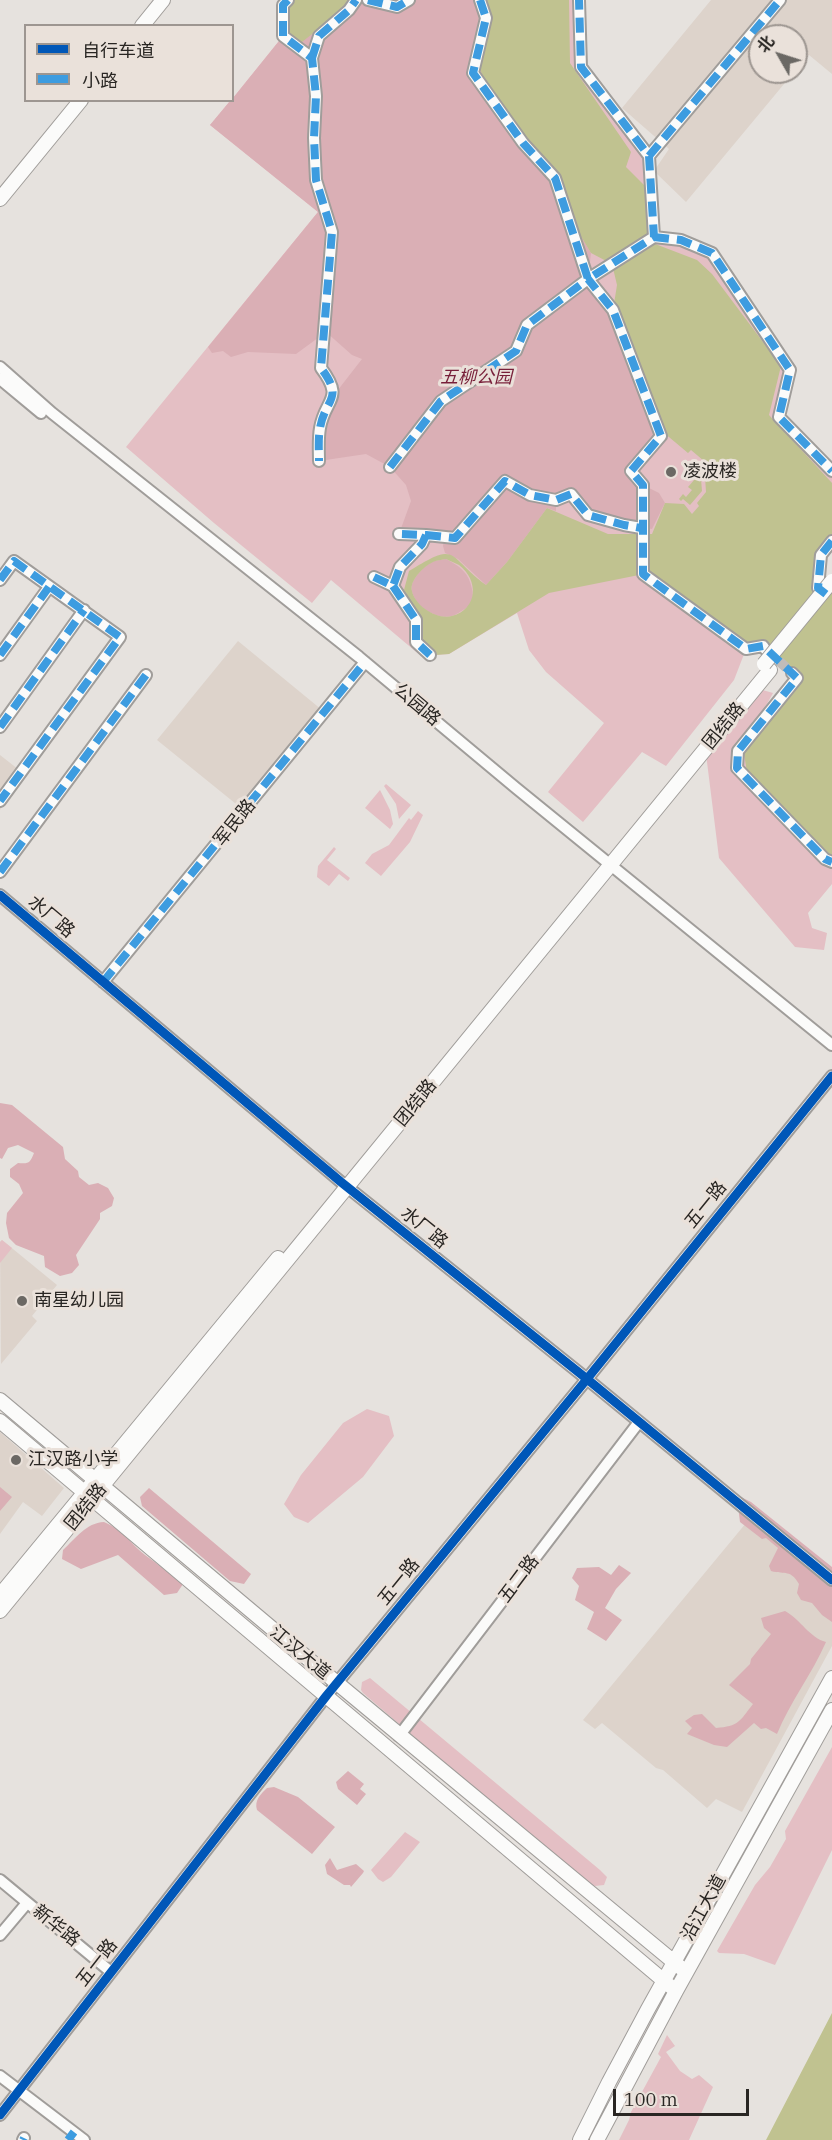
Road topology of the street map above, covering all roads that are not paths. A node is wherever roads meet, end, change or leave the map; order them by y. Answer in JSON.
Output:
{"nodes":[{"id":1,"x":153,"y":0,"type":"edge"},
{"id":2,"x":163,"y":0,"type":"edge"},
{"id":3,"x":288,"y":0,"type":"edge"},
{"id":4,"x":356,"y":0,"type":"edge"},
{"id":5,"x":368,"y":0,"type":"edge"},
{"id":6,"x":409,"y":0,"type":"edge"},
{"id":7,"x":480,"y":0,"type":"edge"},
{"id":8,"x":579,"y":0,"type":"edge"},
{"id":9,"x":780,"y":0,"type":"edge"},
{"id":10,"x":134,"y":24,"type":"edge"},
{"id":11,"x":144,"y":24,"type":"edge"},
{"id":12,"x":312,"y":58,"type":"junction"},
{"id":13,"x":69,"y":102,"type":"edge"},
{"id":14,"x":79,"y":102,"type":"edge"},
{"id":15,"x":649,"y":156,"type":"junction"},
{"id":16,"x":0,"y":188,"type":"edge"},
{"id":17,"x":0,"y":199,"type":"edge"},
{"id":18,"x":653,"y":238,"type":"junction"},
{"id":19,"x":588,"y":279,"type":"junction"},
{"id":20,"x":0,"y":367,"type":"edge"},
{"id":21,"x":0,"y":379,"type":"edge"},
{"id":22,"x":319,"y":461,"type":"dead end"},
{"id":23,"x":390,"y":467,"type":"dead end"},
{"id":24,"x":832,"y":471,"type":"edge"},
{"id":25,"x":641,"y":528,"type":"junction"},
{"id":26,"x":399,"y":534,"type":"dead end"},
{"id":27,"x":426,"y":535,"type":"junction"},
{"id":28,"x":832,"y":541,"type":"edge"},
{"id":29,"x":374,"y":577,"type":"dead end"},
{"id":30,"x":0,"y":580,"type":"edge"},
{"id":31,"x":832,"y":581,"type":"edge"},
{"id":32,"x":393,"y":586,"type":"junction"},
{"id":33,"x":49,"y":587,"type":"junction"},
{"id":34,"x":818,"y":588,"type":"dead end"},
{"id":35,"x":832,"y":595,"type":"edge"},
{"id":36,"x":84,"y":610,"type":"junction"},
{"id":37,"x":765,"y":649,"type":"tunnel mouth"},
{"id":38,"x":0,"y":655,"type":"edge"},
{"id":39,"x":430,"y":655,"type":"dead end"},
{"id":40,"x":363,"y":664,"type":"junction"},
{"id":41,"x":767,"y":667,"type":"junction"},
{"id":42,"x":792,"y":673,"type":"dead end"},
{"id":43,"x":146,"y":675,"type":"dead end"},
{"id":44,"x":0,"y":727,"type":"edge"},
{"id":45,"x":0,"y":801,"type":"edge"},
{"id":46,"x":832,"y":862,"type":"edge"},
{"id":47,"x":606,"y":864,"type":"junction"},
{"id":48,"x":0,"y":872,"type":"edge"},
{"id":49,"x":0,"y":895,"type":"edge"},
{"id":50,"x":104,"y":982,"type":"junction"},
{"id":51,"x":832,"y":1045,"type":"edge"},
{"id":52,"x":832,"y":1052,"type":"edge"},
{"id":53,"x":832,"y":1076,"type":"edge"},
{"id":54,"x":344,"y":1185,"type":"junction"},
{"id":55,"x":587,"y":1379,"type":"junction"},
{"id":56,"x":0,"y":1400,"type":"edge"},
{"id":57,"x":0,"y":1421,"type":"edge"},
{"id":58,"x":639,"y":1422,"type":"junction"},
{"id":59,"x":99,"y":1483,"type":"junction"},
{"id":60,"x":89,"y":1495,"type":"junction"},
{"id":61,"x":832,"y":1580,"type":"edge"},
{"id":62,"x":0,"y":1595,"type":"edge"},
{"id":63,"x":0,"y":1611,"type":"edge"},
{"id":64,"x":832,"y":1678,"type":"edge"},
{"id":65,"x":336,"y":1683,"type":"junction"},
{"id":66,"x":327,"y":1695,"type":"junction"},
{"id":67,"x":832,"y":1710,"type":"edge"},
{"id":68,"x":399,"y":1736,"type":"junction"},
{"id":69,"x":0,"y":1880,"type":"edge"},
{"id":70,"x":27,"y":1903,"type":"junction"},
{"id":71,"x":0,"y":1935,"type":"edge"},
{"id":72,"x":673,"y":1964,"type":"junction"},
{"id":73,"x":111,"y":1972,"type":"junction"},
{"id":74,"x":686,"y":1972,"type":"junction"},
{"id":75,"x":663,"y":1982,"type":"junction"},
{"id":76,"x":676,"y":1991,"type":"junction"},
{"id":77,"x":0,"y":2076,"type":"edge"},
{"id":78,"x":19,"y":2090,"type":"junction"},
{"id":79,"x":0,"y":2115,"type":"edge"},
{"id":80,"x":71,"y":2136,"type":"edge"},
{"id":81,"x":84,"y":2140,"type":"edge"},
{"id":82,"x":580,"y":2140,"type":"edge"},
{"id":83,"x":597,"y":2140,"type":"edge"}],
"edges":[{"from":1,"to":10,"type":"main road"},
{"from":2,"to":11,"type":"main road"},
{"from":3,"to":12,"type":"street"},
{"from":4,"to":12,"type":"street"},
{"from":5,"to":6,"type":"street"},
{"from":7,"to":19,"type":"street"},
{"from":8,"to":15,"type":"street"},
{"from":9,"to":15,"type":"street"},
{"from":12,"to":22,"type":"street"},
{"from":13,"to":16,"type":"main road"},
{"from":14,"to":17,"type":"main road"},
{"from":15,"to":18,"type":"street"},
{"from":18,"to":19,"type":"street"},
{"from":18,"to":24,"type":"street"},
{"from":19,"to":23,"type":"street"},
{"from":19,"to":25,"type":"street"},
{"from":20,"to":40,"type":"street","name":"公园路"},
{"from":21,"to":40,"type":"street"},
{"from":25,"to":27,"type":"street"},
{"from":25,"to":37,"type":"street"},
{"from":26,"to":27,"type":"street"},
{"from":27,"to":32,"type":"street"},
{"from":28,"to":34,"type":"street"},
{"from":29,"to":32,"type":"street"},
{"from":30,"to":33,"type":"street"},
{"from":31,"to":41,"type":"main road","name":"团结路","bridge":true},
{"from":32,"to":39,"type":"street"},
{"from":33,"to":36,"type":"street"},
{"from":33,"to":38,"type":"street"},
{"from":35,"to":41,"type":"main road","name":"团结路"},
{"from":36,"to":44,"type":"street"},
{"from":36,"to":45,"type":"street"},
{"from":40,"to":47,"type":"street","name":"公园路"},
{"from":40,"to":50,"type":"street","name":"军民路"},
{"from":41,"to":47,"type":"main road","name":"团结路"},
{"from":42,"to":46,"type":"street"},
{"from":43,"to":48,"type":"street"},
{"from":47,"to":51,"type":"street","name":"公园路"},
{"from":47,"to":52,"type":"street"},
{"from":47,"to":54,"type":"main road","name":"团结路"},
{"from":49,"to":50,"type":"street","name":"水厂路"},
{"from":50,"to":54,"type":"street","name":"水厂路"},
{"from":53,"to":55,"type":"street","name":"五一路"},
{"from":54,"to":55,"type":"street","name":"水厂路"},
{"from":54,"to":59,"type":"main road","name":"团结路"},
{"from":55,"to":58,"type":"street","name":"水厂路"},
{"from":55,"to":65,"type":"street","name":"五一路"},
{"from":56,"to":59,"type":"main road","name":"江汉大道"},
{"from":57,"to":60,"type":"main road","name":"江汉大道"},
{"from":58,"to":61,"type":"street","name":"水厂路"},
{"from":58,"to":68,"type":"street","name":"五二路"},
{"from":59,"to":60,"type":"main road","name":"团结路"},
{"from":59,"to":65,"type":"main road","name":"江汉大道"},
{"from":60,"to":62,"type":"main road","name":"团结路"},
{"from":60,"to":63,"type":"main road","name":"团结路"},
{"from":60,"to":66,"type":"main road","name":"江汉大道"},
{"from":64,"to":72,"type":"main road","name":"沿江大道"},
{"from":65,"to":66,"type":"street","name":"五一路"},
{"from":65,"to":68,"type":"main road","name":"江汉大道"},
{"from":66,"to":73,"type":"street","name":"五一路"},
{"from":66,"to":75,"type":"main road","name":"江汉大道"},
{"from":67,"to":74,"type":"main road","name":"沿江大道"},
{"from":68,"to":72,"type":"main road","name":"江汉大道"},
{"from":69,"to":70,"type":"street","name":"新华路"},
{"from":70,"to":71,"type":"street"},
{"from":70,"to":73,"type":"street","name":"新华路"},
{"from":72,"to":74,"type":"main road","name":"江汉大道"},
{"from":72,"to":75,"type":"main road","name":"沿江大道"},
{"from":73,"to":78,"type":"street","name":"五一路"},
{"from":74,"to":76,"type":"main road","name":"沿江大道"},
{"from":75,"to":76,"type":"main road","name":"江汉大道"},
{"from":75,"to":82,"type":"main road","name":"沿江大道"},
{"from":76,"to":83,"type":"main road","name":"沿江大道"},
{"from":77,"to":78,"type":"street"},
{"from":78,"to":79,"type":"street","name":"五一路"},
{"from":78,"to":80,"type":"street"},
{"from":80,"to":81,"type":"street"}]}
